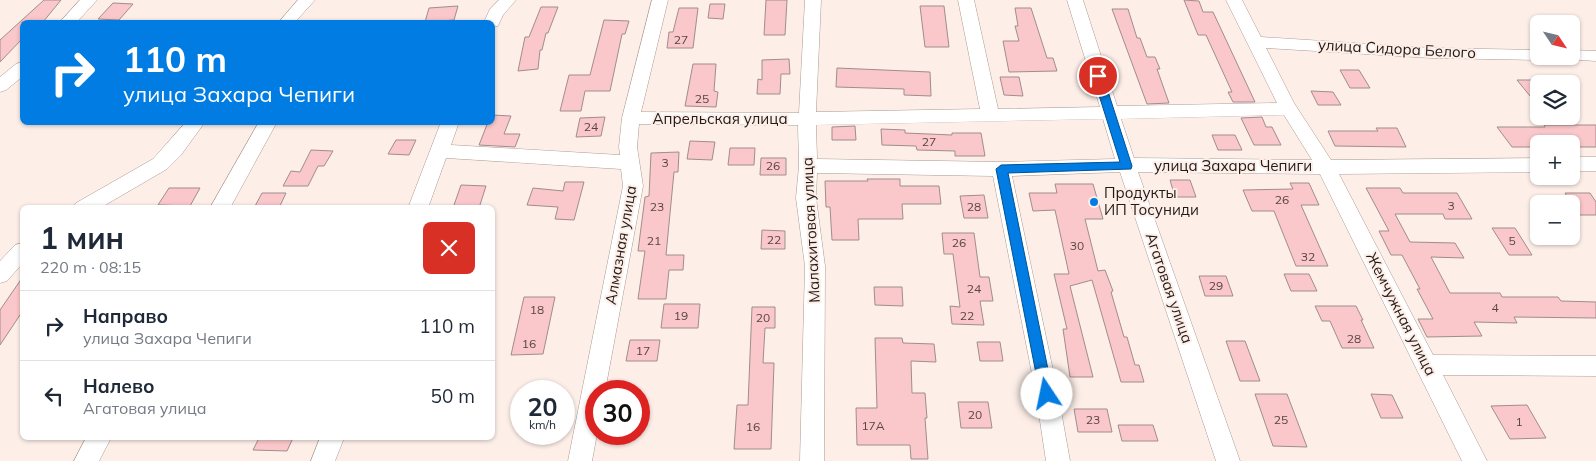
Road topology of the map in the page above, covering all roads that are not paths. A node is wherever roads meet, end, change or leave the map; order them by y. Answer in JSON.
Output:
{"nodes":[{"id":1,"x":88,"y":0,"type":"edge"},
{"id":2,"x":307,"y":0,"type":"edge"},
{"id":3,"x":508,"y":0,"type":"edge"},
{"id":4,"x":660,"y":0,"type":"edge"},
{"id":5,"x":813,"y":0,"type":"edge"},
{"id":6,"x":966,"y":0,"type":"edge"},
{"id":7,"x":1075,"y":0,"type":"edge"},
{"id":8,"x":1234,"y":0,"type":"edge"},
{"id":9,"x":70,"y":20,"type":"edge"},
{"id":10,"x":289,"y":20,"type":"edge"},
{"id":11,"x":493,"y":20,"type":"edge"},
{"id":12,"x":1256,"y":42,"type":"junction"},
{"id":13,"x":1530,"y":55,"type":"edge"},
{"id":14,"x":1580,"y":55,"type":"edge"},
{"id":15,"x":1596,"y":56,"type":"edge"},
{"id":16,"x":20,"y":70,"type":"edge"},
{"id":17,"x":0,"y":86,"type":"edge"},
{"id":18,"x":1289,"y":109,"type":"junction"},
{"id":19,"x":990,"y":114,"type":"junction"},
{"id":20,"x":1110,"y":114,"type":"junction"},
{"id":21,"x":631,"y":118,"type":"junction"},
{"id":22,"x":808,"y":118,"type":"junction"},
{"id":23,"x":194,"y":125,"type":"edge"},
{"id":24,"x":266,"y":125,"type":"edge"},
{"id":25,"x":449,"y":125,"type":"edge"},
{"id":26,"x":440,"y":151,"type":"junction"},
{"id":27,"x":631,"y":163,"type":"junction"},
{"id":28,"x":1580,"y":164,"type":"edge"},
{"id":29,"x":1596,"y":164,"type":"edge"},
{"id":30,"x":1530,"y":165,"type":"edge"},
{"id":31,"x":808,"y":166,"type":"junction"},
{"id":32,"x":1127,"y":166,"type":"junction"},
{"id":33,"x":1326,"y":166,"type":"junction"},
{"id":34,"x":1001,"y":169,"type":"junction"},
{"id":35,"x":88,"y":205,"type":"edge"},
{"id":36,"x":222,"y":205,"type":"edge"},
{"id":37,"x":419,"y":205,"type":"edge"},
{"id":38,"x":20,"y":253,"type":"edge"},
{"id":39,"x":0,"y":275,"type":"edge"},
{"id":40,"x":1427,"y":365,"type":"junction"},
{"id":41,"x":1596,"y":366,"type":"edge"},
{"id":42,"x":98,"y":440,"type":"edge"},
{"id":43,"x":331,"y":440,"type":"edge"},
{"id":44,"x":86,"y":461,"type":"edge"},
{"id":45,"x":323,"y":461,"type":"edge"},
{"id":46,"x":580,"y":461,"type":"edge"},
{"id":47,"x":812,"y":461,"type":"edge"},
{"id":48,"x":1058,"y":461,"type":"edge"},
{"id":49,"x":1228,"y":461,"type":"edge"},
{"id":50,"x":1475,"y":461,"type":"edge"}],
"edges":[{"from":1,"to":9,"type":"street"},
{"from":2,"to":10,"type":"street"},
{"from":3,"to":11,"type":"street"},
{"from":4,"to":21,"type":"street","name":"Алмазная улица"},
{"from":5,"to":22,"type":"street","name":"Малахитовая улица"},
{"from":6,"to":19,"type":"street"},
{"from":7,"to":20,"type":"street","name":"Агатовая улица"},
{"from":8,"to":12,"type":"street","name":"Жемчужная улица"},
{"from":12,"to":13,"type":"street","name":"улица Сидора Белого"},
{"from":12,"to":18,"type":"street","name":"Жемчужная улица"},
{"from":14,"to":15,"type":"street"},
{"from":16,"to":17,"type":"street"},
{"from":18,"to":20,"type":"street","name":"Апрельская улица"},
{"from":18,"to":33,"type":"street","name":"Жемчужная улица"},
{"from":19,"to":20,"type":"street","name":"Апрельская улица"},
{"from":19,"to":22,"type":"street","name":"Апрельская улица"},
{"from":20,"to":32,"type":"street","name":"Агатовая улица"},
{"from":21,"to":22,"type":"street","name":"Апрельская улица"},
{"from":21,"to":27,"type":"street","name":"Алмазная улица"},
{"from":22,"to":31,"type":"street","name":"Малахитовая улица"},
{"from":23,"to":35,"type":"street"},
{"from":24,"to":36,"type":"street"},
{"from":25,"to":26,"type":"street"},
{"from":26,"to":27,"type":"street"},
{"from":26,"to":37,"type":"street"},
{"from":27,"to":46,"type":"street","name":"Алмазная улица"},
{"from":28,"to":29,"type":"street"},
{"from":30,"to":33,"type":"street","name":"улица Захара Чепиги"},
{"from":31,"to":34,"type":"street","name":"улица Захара Чепиги"},
{"from":31,"to":47,"type":"street","name":"Малахитовая улица"},
{"from":32,"to":33,"type":"street","name":"улица Захара Чепиги"},
{"from":32,"to":34,"type":"street","name":"улица Захара Чепиги"},
{"from":32,"to":49,"type":"street","name":"Агатовая улица"},
{"from":33,"to":40,"type":"street","name":"Жемчужная улица"},
{"from":34,"to":48,"type":"street"},
{"from":38,"to":39,"type":"street"},
{"from":40,"to":41,"type":"street"},
{"from":40,"to":50,"type":"street","name":"Жемчужная улица"},
{"from":42,"to":44,"type":"street"},
{"from":43,"to":45,"type":"street"}]}
